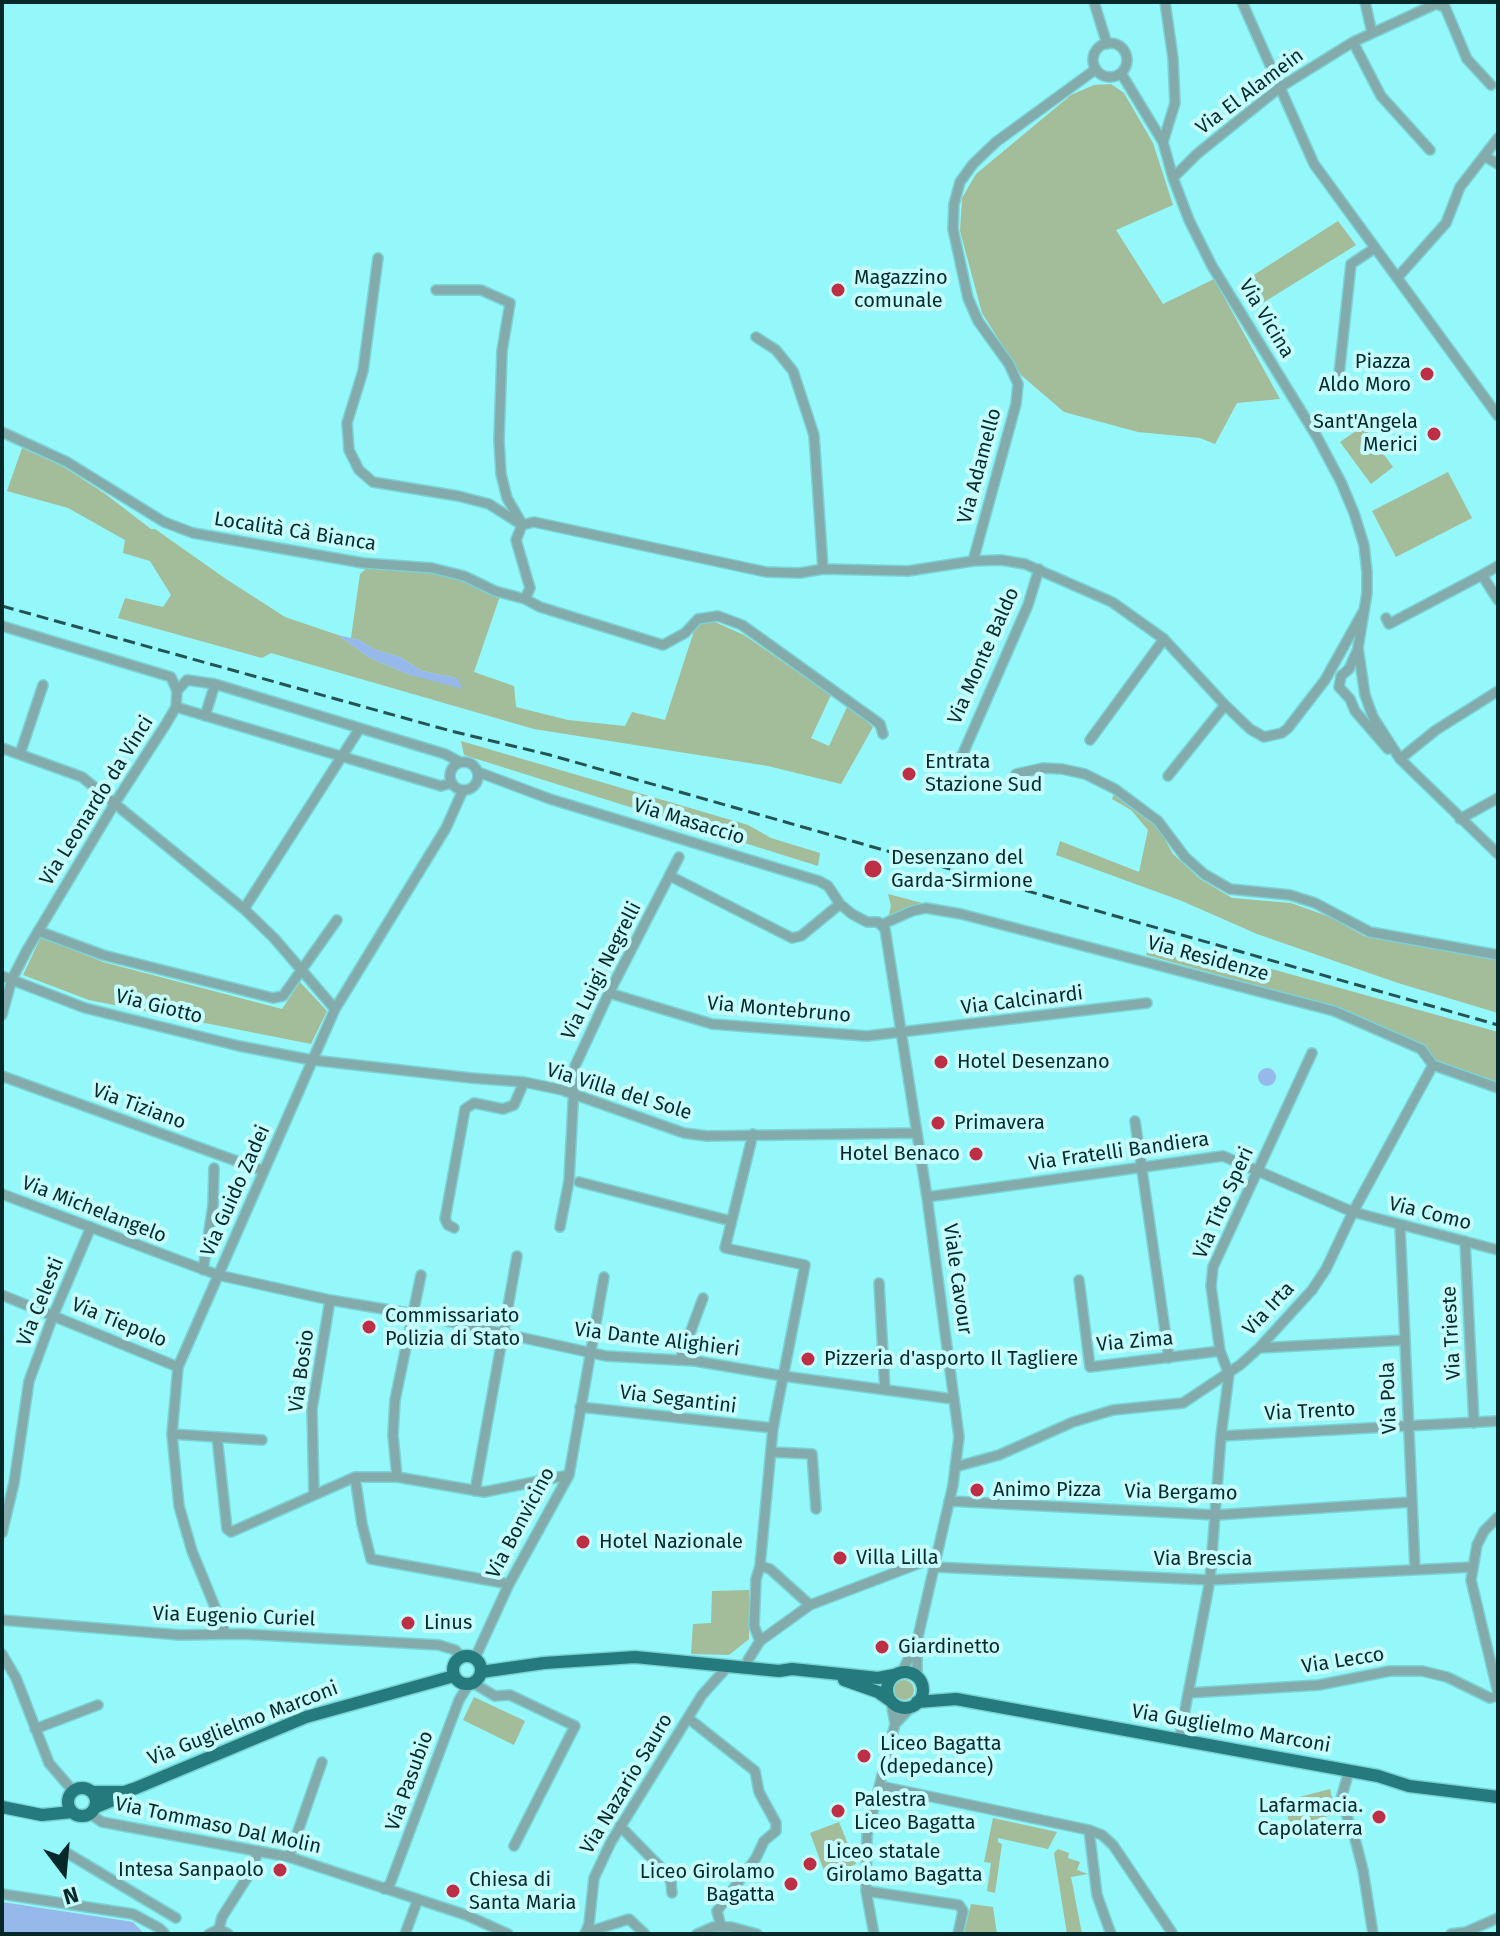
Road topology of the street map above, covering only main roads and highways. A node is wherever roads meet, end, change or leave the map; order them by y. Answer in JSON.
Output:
{"nodes":[{"id":1,"x":677,"y":1660,"type":"junction"},
{"id":2,"x":792,"y":1669,"type":"junction"},
{"id":3,"x":825,"y":1673,"type":"junction"},
{"id":4,"x":898,"y":1674,"type":"junction"},
{"id":5,"x":454,"y":1676,"type":"junction"},
{"id":6,"x":475,"y":1680,"type":"junction"},
{"id":7,"x":919,"y":1680,"type":"junction"},
{"id":8,"x":956,"y":1699,"type":"junction"},
{"id":9,"x":891,"y":1701,"type":"junction"},
{"id":10,"x":915,"y":1704,"type":"junction"},
{"id":11,"x":93,"y":1792,"type":"junction"},
{"id":12,"x":124,"y":1792,"type":"junction"},
{"id":13,"x":1498,"y":1797,"type":"edge"},
{"id":14,"x":71,"y":1801,"type":"junction"},
{"id":15,"x":8,"y":1808,"type":"edge"},
{"id":16,"x":93,"y":1811,"type":"junction"}],
"edges":[{"from":1,"to":2,"type":"main road"},
{"from":1,"to":2,"type":"main road"},
{"from":1,"to":6,"type":"main road"},
{"from":2,"to":3,"type":"main road"},
{"from":3,"to":4,"type":"main road"},
{"from":3,"to":9,"type":"main road"},
{"from":4,"to":7,"type":"main road"},
{"from":4,"to":9,"type":"main road"},
{"from":5,"to":6,"type":"main road"},
{"from":5,"to":6,"type":"main road"},
{"from":5,"to":12,"type":"main road","name":"Via Guglielmo Marconi"},
{"from":7,"to":8,"type":"main road","name":"Via Guglielmo Marconi"},
{"from":7,"to":10,"type":"main road"},
{"from":8,"to":10,"type":"main road","name":"Via Guglielmo Marconi"},
{"from":8,"to":13,"type":"main road","name":"Via Guglielmo Marconi"},
{"from":9,"to":10,"type":"main road"},
{"from":11,"to":12,"type":"main road","name":"Via Guglielmo Marconi"},
{"from":11,"to":14,"type":"main road"},
{"from":11,"to":16,"type":"main road"},
{"from":12,"to":16,"type":"main road"},
{"from":14,"to":15,"type":"main road"},
{"from":14,"to":16,"type":"main road"}]}
